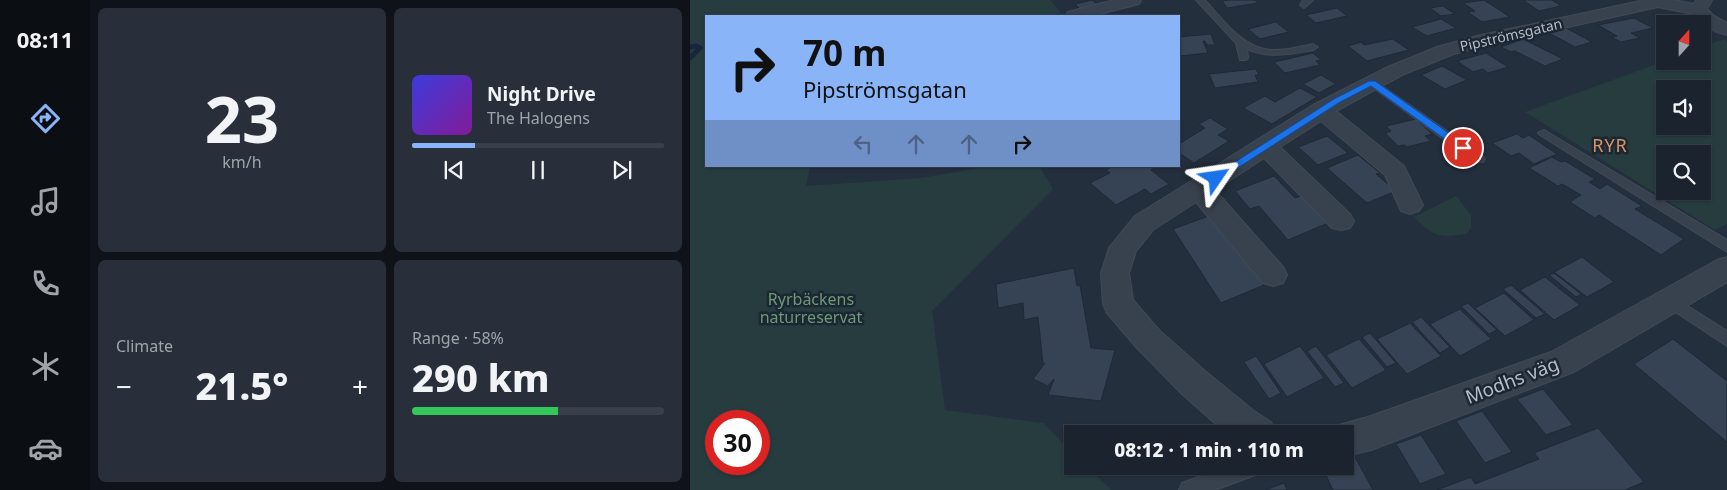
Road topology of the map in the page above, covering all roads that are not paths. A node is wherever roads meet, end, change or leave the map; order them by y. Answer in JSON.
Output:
{"nodes":[{"id":1,"x":1133,"y":0,"type":"edge"},
{"id":2,"x":1200,"y":0,"type":"edge"},
{"id":3,"x":1651,"y":1,"type":"edge"},
{"id":4,"x":1701,"y":5,"type":"edge"},
{"id":5,"x":1078,"y":15,"type":"edge"},
{"id":6,"x":1727,"y":30,"type":"edge"},
{"id":7,"x":1241,"y":43,"type":"junction"},
{"id":8,"x":1313,"y":47,"type":"dead end"},
{"id":9,"x":1242,"y":58,"type":"dead end"},
{"id":10,"x":1372,"y":82,"type":"junction"},
{"id":11,"x":1322,"y":110,"type":"junction"},
{"id":12,"x":1544,"y":133,"type":"dead end"},
{"id":13,"x":1265,"y":146,"type":"junction"},
{"id":14,"x":1479,"y":159,"type":"dead end"},
{"id":15,"x":1199,"y":188,"type":"junction"},
{"id":16,"x":1410,"y":206,"type":"dead end"},
{"id":17,"x":1341,"y":221,"type":"dead end"},
{"id":18,"x":1727,"y":247,"type":"edge"},
{"id":19,"x":1727,"y":268,"type":"edge"},
{"id":20,"x":1273,"y":275,"type":"dead end"},
{"id":21,"x":1670,"y":301,"type":"junction"},
{"id":22,"x":1727,"y":340,"type":"edge"},
{"id":23,"x":1244,"y":425,"type":"edge"},
{"id":24,"x":1354,"y":437,"type":"edge"},
{"id":25,"x":1230,"y":475,"type":"edge"},
{"id":26,"x":1189,"y":490,"type":"edge"}],
"edges":[{"from":1,"to":5,"type":"street"},
{"from":2,"to":7,"type":"lane"},
{"from":3,"to":4,"type":"street"},
{"from":3,"to":10,"type":"street","name":"Pipströmsgatan"},
{"from":4,"to":6,"type":"street"},
{"from":7,"to":8,"type":"lane"},
{"from":7,"to":9,"type":"lane"},
{"from":10,"to":11,"type":"street","name":"Pipströmsgatan"},
{"from":10,"to":14,"type":"lane"},
{"from":11,"to":13,"type":"street","name":"Pipströmsgatan"},
{"from":11,"to":16,"type":"street"},
{"from":12,"to":18,"type":"lane"},
{"from":13,"to":15,"type":"street","name":"Pipströmsgatan"},
{"from":13,"to":17,"type":"street"},
{"from":15,"to":20,"type":"street"},
{"from":15,"to":23,"type":"street","name":"Pipströmsgatan"},
{"from":19,"to":21,"type":"street","name":"Modhs väg"},
{"from":21,"to":22,"type":"lane"},
{"from":21,"to":24,"type":"street","name":"Modhs väg"},
{"from":25,"to":26,"type":"lane"}]}
